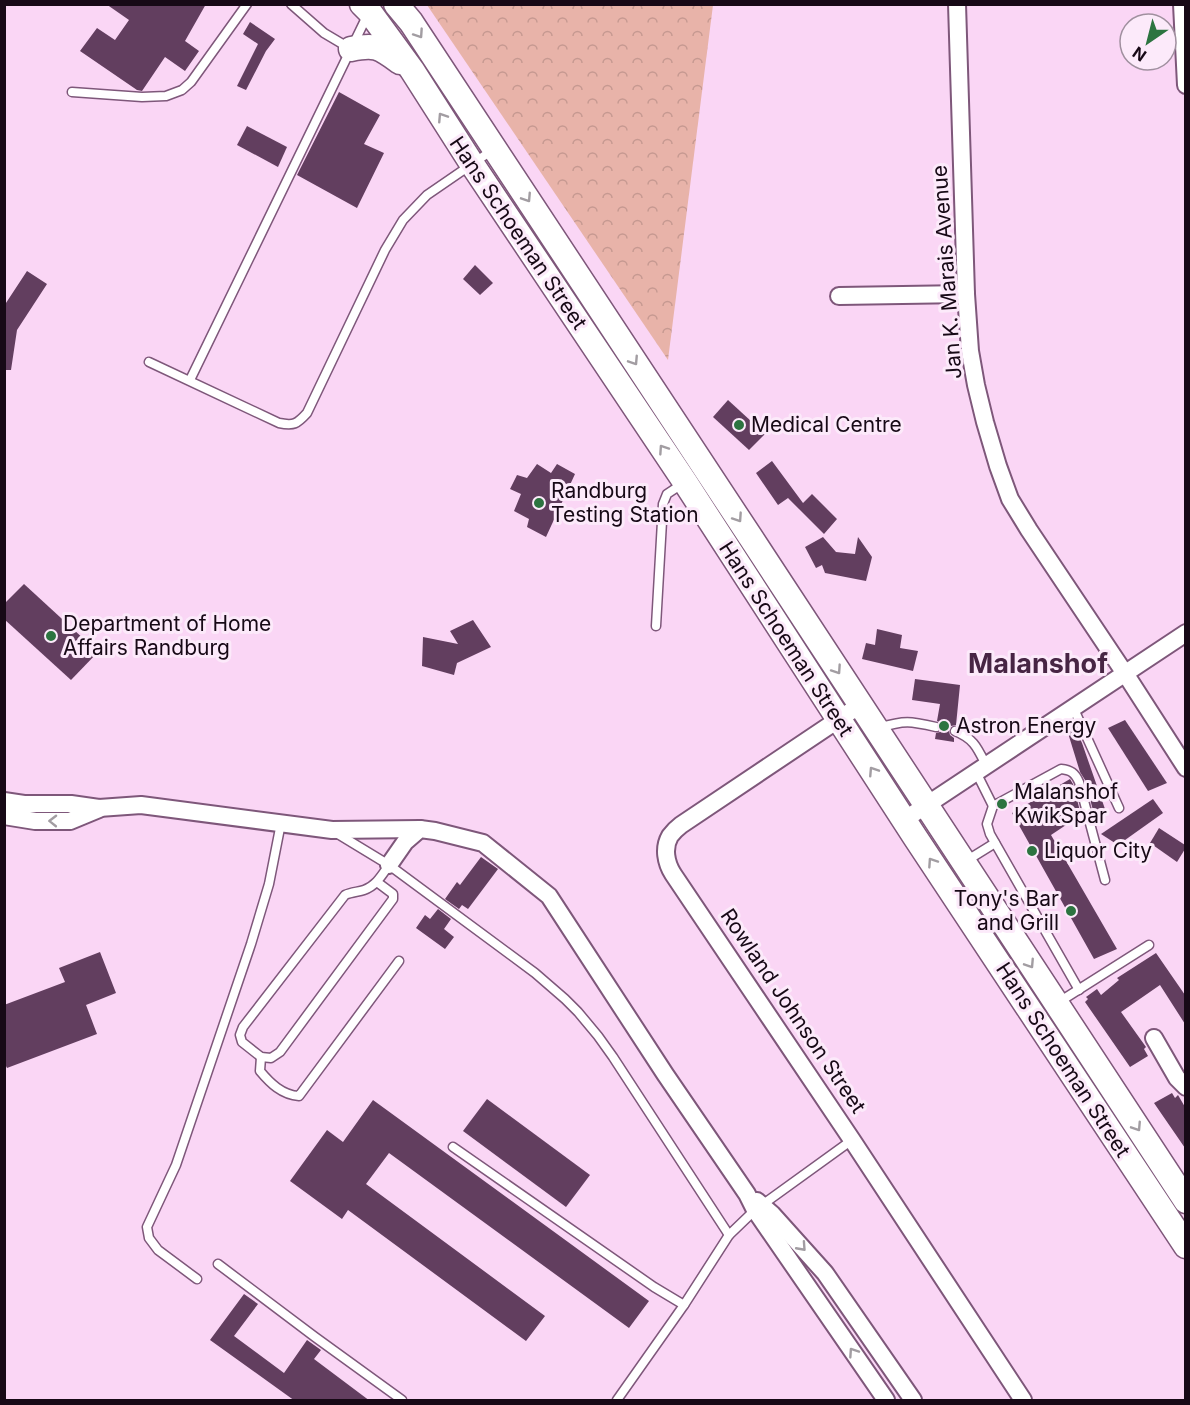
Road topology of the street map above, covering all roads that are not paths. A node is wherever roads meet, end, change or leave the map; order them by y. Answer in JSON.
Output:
{"nodes":[{"id":1,"x":247,"y":4,"type":"edge"},
{"id":2,"x":291,"y":4,"type":"edge"},
{"id":3,"x":396,"y":4,"type":"edge"},
{"id":4,"x":957,"y":4,"type":"edge"},
{"id":5,"x":1182,"y":4,"type":"edge"},
{"id":6,"x":368,"y":7,"type":"edge"},
{"id":7,"x":351,"y":49,"type":"junction"},
{"id":8,"x":412,"y":70,"type":"junction"},
{"id":9,"x":1185,"y":85,"type":"edge"},
{"id":10,"x":72,"y":92,"type":"dead end"},
{"id":11,"x":495,"y":149,"type":"junction"},
{"id":12,"x":472,"y":164,"type":"junction"},
{"id":13,"x":966,"y":294,"type":"junction"},
{"id":14,"x":839,"y":296,"type":"dead end"},
{"id":15,"x":149,"y":362,"type":"dead end"},
{"id":16,"x":190,"y":380,"type":"junction"},
{"id":17,"x":695,"y":476,"type":"junction"},
{"id":18,"x":656,"y":626,"type":"dead end"},
{"id":19,"x":1185,"y":633,"type":"edge"},
{"id":20,"x":1124,"y":673,"type":"junction"},
{"id":21,"x":860,"y":705,"type":"junction"},
{"id":22,"x":1073,"y":707,"type":"junction"},
{"id":23,"x":838,"y":718,"type":"junction"},
{"id":24,"x":936,"y":727,"type":"dead end"},
{"id":25,"x":876,"y":728,"type":"junction"},
{"id":26,"x":955,"y":731,"type":"dead end"},
{"id":27,"x":1185,"y":768,"type":"edge"},
{"id":28,"x":981,"y":769,"type":"junction"},
{"id":29,"x":4,"y":801,"type":"edge"},
{"id":30,"x":926,"y":806,"type":"junction"},
{"id":31,"x":993,"y":806,"type":"junction"},
{"id":32,"x":99,"y":808,"type":"junction"},
{"id":33,"x":1119,"y":808,"type":"dead end"},
{"id":34,"x":4,"y":816,"type":"edge"},
{"id":35,"x":904,"y":820,"type":"junction"},
{"id":36,"x":281,"y":823,"type":"junction"},
{"id":37,"x":420,"y":829,"type":"junction"},
{"id":38,"x":332,"y":830,"type":"junction"},
{"id":39,"x":995,"y":843,"type":"junction"},
{"id":40,"x":963,"y":862,"type":"junction"},
{"id":41,"x":389,"y":865,"type":"junction"},
{"id":42,"x":1105,"y":880,"type":"dead end"},
{"id":43,"x":377,"y":882,"type":"junction"},
{"id":44,"x":1149,"y":945,"type":"dead end"},
{"id":45,"x":399,"y":961,"type":"dead end"},
{"id":46,"x":1079,"y":990,"type":"junction"},
{"id":47,"x":1056,"y":1004,"type":"junction"},
{"id":48,"x":1154,"y":1038,"type":"dead end"},
{"id":49,"x":261,"y":1057,"type":"junction"},
{"id":50,"x":1185,"y":1087,"type":"edge"},
{"id":51,"x":852,"y":1140,"type":"junction"},
{"id":52,"x":453,"y":1147,"type":"dead end"},
{"id":53,"x":758,"y":1207,"type":"junction"},
{"id":54,"x":1179,"y":1208,"type":"edge"},
{"id":55,"x":729,"y":1235,"type":"junction"},
{"id":56,"x":1185,"y":1246,"type":"edge"},
{"id":57,"x":218,"y":1264,"type":"dead end"},
{"id":58,"x":197,"y":1279,"type":"dead end"},
{"id":59,"x":840,"y":1295,"type":"junction"},
{"id":60,"x":684,"y":1305,"type":"junction"},
{"id":61,"x":822,"y":1307,"type":"junction"},
{"id":62,"x":892,"y":1370,"type":"junction"},
{"id":63,"x":873,"y":1382,"type":"junction"},
{"id":64,"x":402,"y":1401,"type":"edge"},
{"id":65,"x":617,"y":1401,"type":"edge"},
{"id":66,"x":886,"y":1401,"type":"edge"},
{"id":67,"x":914,"y":1401,"type":"edge"},
{"id":68,"x":1023,"y":1401,"type":"edge"}],
"edges":[{"from":1,"to":10,"type":"lane"},
{"from":2,"to":7,"type":"lane"},
{"from":3,"to":11,"type":"main road","name":"Hans Schoeman Street","one_way":true},
{"from":4,"to":13,"type":"street","name":"Jan K. Marais Avenue"},
{"from":5,"to":9,"type":"street"},
{"from":6,"to":7,"type":"lane"},
{"from":6,"to":8,"type":"main road","name":"Hans Schoeman Street"},
{"from":7,"to":8,"type":"main road"},
{"from":7,"to":16,"type":"lane"},
{"from":12,"to":8,"type":"main road","name":"Hans Schoeman Street","one_way":true},
{"from":11,"to":12,"type":"lane"},
{"from":11,"to":17,"type":"main road","name":"Hans Schoeman Street","one_way":true},
{"from":12,"to":16,"type":"lane"},
{"from":17,"to":12,"type":"main road","name":"Hans Schoeman Street","one_way":true},
{"from":13,"to":14,"type":"street"},
{"from":13,"to":20,"type":"street","name":"Jan K. Marais Avenue"},
{"from":15,"to":16,"type":"lane"},
{"from":17,"to":18,"type":"lane"},
{"from":17,"to":21,"type":"main road","name":"Hans Schoeman Street","one_way":true},
{"from":17,"to":23,"type":"main road","name":"Hans Schoeman Street"},
{"from":19,"to":20,"type":"street"},
{"from":20,"to":22,"type":"street"},
{"from":20,"to":27,"type":"street","name":"Jan K. Marais Avenue"},
{"from":21,"to":23,"type":"street","name":"Rowland Johnson Street"},
{"from":21,"to":25,"type":"main road","name":"Hans Schoeman Street"},
{"from":22,"to":28,"type":"street"},
{"from":22,"to":33,"type":"lane"},
{"from":35,"to":23,"type":"main road","name":"Hans Schoeman Street","one_way":true},
{"from":23,"to":51,"type":"street","name":"Rowland Johnson Street"},
{"from":24,"to":25,"type":"lane"},
{"from":25,"to":30,"type":"main road","name":"Hans Schoeman Street"},
{"from":26,"to":28,"type":"lane"},
{"from":28,"to":30,"type":"street"},
{"from":28,"to":31,"type":"lane"},
{"from":29,"to":32,"type":"street"},
{"from":30,"to":35,"type":"street"},
{"from":30,"to":40,"type":"main road","name":"Hans Schoeman Street"},
{"from":31,"to":39,"type":"lane"},
{"from":31,"to":42,"type":"lane"},
{"from":32,"to":34,"type":"street","one_way":true},
{"from":32,"to":36,"type":"street"},
{"from":54,"to":35,"type":"main road","name":"Hans Schoeman Street","one_way":true},
{"from":36,"to":38,"type":"street"},
{"from":36,"to":58,"type":"lane"},
{"from":37,"to":38,"type":"street"},
{"from":37,"to":41,"type":"street"},
{"from":37,"to":53,"type":"street"},
{"from":38,"to":41,"type":"lane"},
{"from":39,"to":40,"type":"lane"},
{"from":39,"to":46,"type":"lane"},
{"from":40,"to":47,"type":"main road","name":"Hans Schoeman Street","one_way":true},
{"from":41,"to":43,"type":"lane"},
{"from":41,"to":55,"type":"lane"},
{"from":43,"to":49,"type":"lane"},
{"from":43,"to":49,"type":"lane"},
{"from":44,"to":46,"type":"lane"},
{"from":45,"to":49,"type":"lane"},
{"from":46,"to":47,"type":"lane"},
{"from":47,"to":54,"type":"main road","name":"Hans Schoeman Street","one_way":true},
{"from":48,"to":50,"type":"street"},
{"from":51,"to":53,"type":"lane"},
{"from":51,"to":68,"type":"street","name":"Rowland Johnson Street"},
{"from":52,"to":60,"type":"lane"},
{"from":53,"to":55,"type":"lane"},
{"from":53,"to":59,"type":"street","one_way":true},
{"from":53,"to":61,"type":"street"},
{"from":54,"to":56,"type":"main road","name":"Hans Schoeman Street"},
{"from":55,"to":60,"type":"lane"},
{"from":57,"to":64,"type":"lane"},
{"from":59,"to":61,"type":"street"},
{"from":59,"to":62,"type":"street"},
{"from":60,"to":65,"type":"lane"},
{"from":63,"to":61,"type":"street","one_way":true},
{"from":62,"to":63,"type":"street"},
{"from":62,"to":67,"type":"street"},
{"from":63,"to":66,"type":"street"}]}
